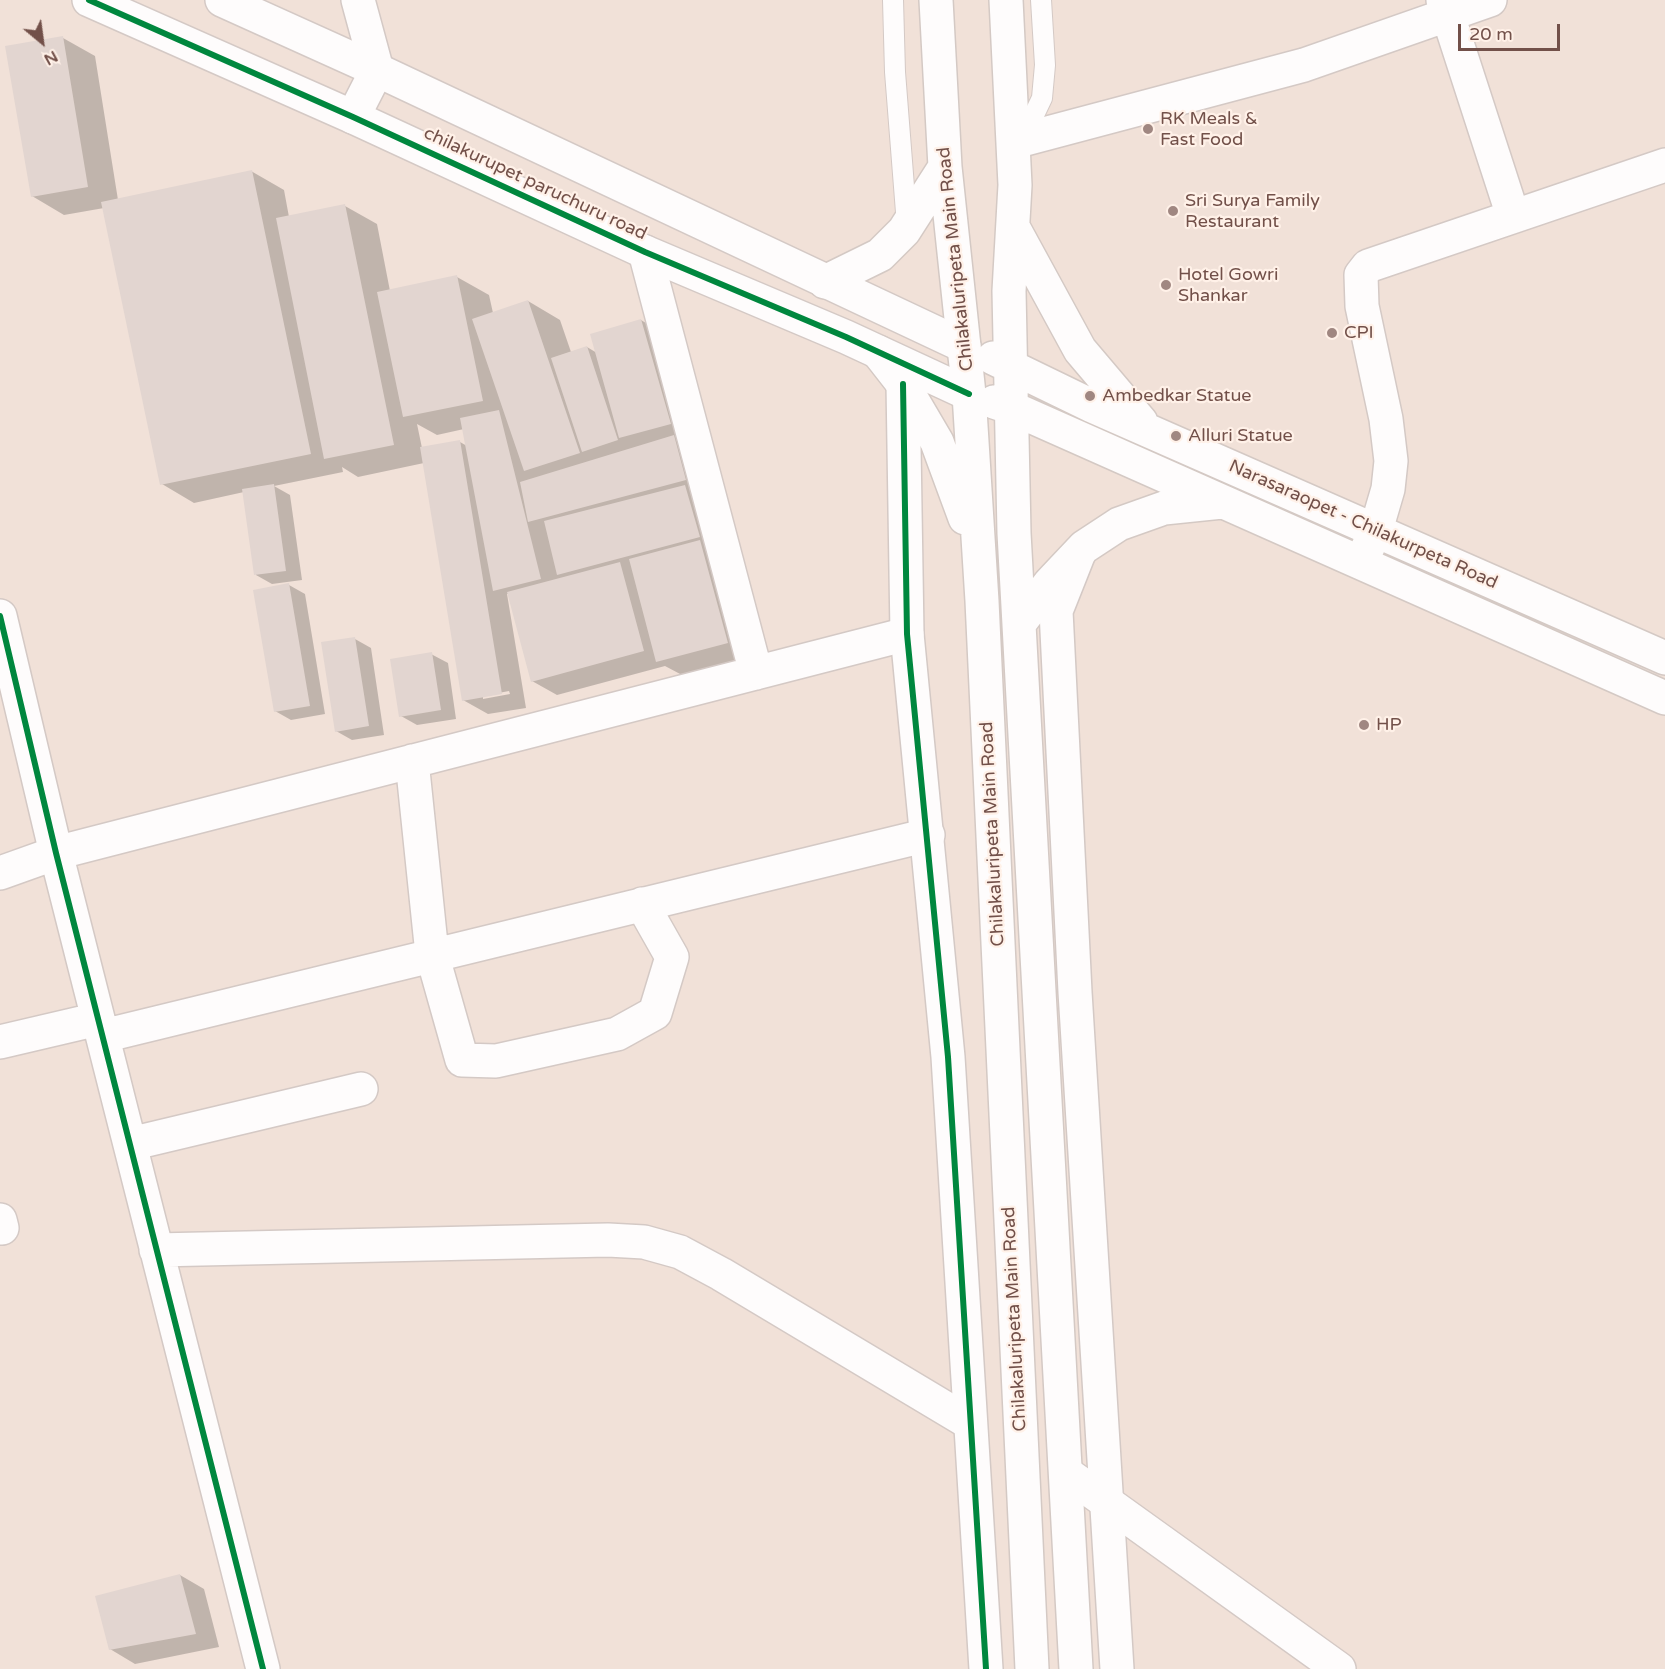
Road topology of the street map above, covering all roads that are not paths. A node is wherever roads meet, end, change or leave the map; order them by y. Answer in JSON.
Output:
{"nodes":[{"id":1,"x":89,"y":0,"type":"edge"},
{"id":2,"x":222,"y":0,"type":"edge"},
{"id":3,"x":358,"y":0,"type":"edge"},
{"id":4,"x":893,"y":0,"type":"edge"},
{"id":5,"x":936,"y":0,"type":"edge"},
{"id":6,"x":1006,"y":0,"type":"edge"},
{"id":7,"x":1041,"y":0,"type":"edge"},
{"id":8,"x":1490,"y":0,"type":"edge"},
{"id":9,"x":1445,"y":7,"type":"edge"},
{"id":10,"x":377,"y":70,"type":"junction"},
{"id":11,"x":353,"y":117,"type":"junction"},
{"id":12,"x":1013,"y":146,"type":"junction"},
{"id":13,"x":1665,"y":165,"type":"edge"},
{"id":14,"x":945,"y":167,"type":"junction"},
{"id":15,"x":1513,"y":216,"type":"junction"},
{"id":16,"x":907,"y":225,"type":"junction"},
{"id":17,"x":1014,"y":226,"type":"junction"},
{"id":18,"x":645,"y":252,"type":"junction"},
{"id":19,"x":825,"y":282,"type":"junction"},
{"id":20,"x":964,"y":346,"type":"junction"},
{"id":21,"x":878,"y":352,"type":"junction"},
{"id":22,"x":1010,"y":365,"type":"junction"},
{"id":23,"x":903,"y":384,"type":"junction"},
{"id":24,"x":969,"y":394,"type":"junction"},
{"id":25,"x":1012,"y":408,"type":"junction"},
{"id":26,"x":1151,"y":432,"type":"junction"},
{"id":27,"x":1224,"y":502,"type":"junction"},
{"id":28,"x":1376,"y":530,"type":"junction"},
{"id":29,"x":1079,"y":553,"type":"junction"},
{"id":30,"x":979,"y":556,"type":"junction"},
{"id":31,"x":1361,"y":562,"type":"junction"},
{"id":32,"x":0,"y":616,"type":"edge"},
{"id":33,"x":1019,"y":624,"type":"junction"},
{"id":34,"x":907,"y":634,"type":"junction"},
{"id":35,"x":1665,"y":658,"type":"edge"},
{"id":36,"x":756,"y":673,"type":"junction"},
{"id":37,"x":1665,"y":698,"type":"edge"},
{"id":38,"x":412,"y":761,"type":"junction"},
{"id":39,"x":928,"y":835,"type":"junction"},
{"id":40,"x":56,"y":853,"type":"junction"},
{"id":41,"x":0,"y":873,"type":"edge"},
{"id":42,"x":642,"y":904,"type":"junction"},
{"id":43,"x":432,"y":954,"type":"junction"},
{"id":44,"x":101,"y":1028,"type":"junction"},
{"id":45,"x":0,"y":1042,"type":"edge"},
{"id":46,"x":361,"y":1089,"type":"dead end"},
{"id":47,"x":130,"y":1144,"type":"junction"},
{"id":48,"x":156,"y":1250,"type":"junction"},
{"id":49,"x":970,"y":1423,"type":"junction"},
{"id":50,"x":1066,"y":1473,"type":"junction"},
{"id":51,"x":1108,"y":1503,"type":"junction"},
{"id":52,"x":263,"y":1669,"type":"edge"},
{"id":53,"x":986,"y":1669,"type":"edge"},
{"id":54,"x":1032,"y":1669,"type":"edge"},
{"id":55,"x":1076,"y":1669,"type":"edge"},
{"id":56,"x":1117,"y":1669,"type":"edge"},
{"id":57,"x":1339,"y":1669,"type":"edge"}],
"edges":[{"from":1,"to":11,"type":"street","name":"chilakurupet paruchuru road"},
{"from":2,"to":10,"type":"street","name":"chilakurupet paruchuru road"},
{"from":3,"to":10,"type":"street"},
{"from":4,"to":16,"type":"lane"},
{"from":5,"to":14,"type":"street","name":"Chilakaluripeta Main Road"},
{"from":6,"to":12,"type":"street","name":"Chilakaluripeta Main Road"},
{"from":7,"to":12,"type":"lane"},
{"from":8,"to":9,"type":"street"},
{"from":9,"to":12,"type":"street"},
{"from":9,"to":15,"type":"street"},
{"from":10,"to":11,"type":"street"},
{"from":10,"to":19,"type":"street","name":"chilakurupet paruchuru road"},
{"from":11,"to":18,"type":"street","name":"chilakurupet paruchuru road"},
{"from":12,"to":17,"type":"street","name":"Chilakaluripeta Main Road"},
{"from":13,"to":15,"type":"street"},
{"from":14,"to":16,"type":"street"},
{"from":14,"to":20,"type":"street","name":"Chilakaluripeta Main Road"},
{"from":15,"to":28,"type":"street"},
{"from":16,"to":19,"type":"street"},
{"from":17,"to":22,"type":"street","name":"Chilakaluripeta Main Road"},
{"from":17,"to":26,"type":"street"},
{"from":18,"to":21,"type":"street","name":"chilakurupet paruchuru road"},
{"from":18,"to":36,"type":"street"},
{"from":19,"to":20,"type":"street","name":"chilakurupet paruchuru road"},
{"from":20,"to":22,"type":"street","name":"Narasaraopet - Chilakurpeta Road"},
{"from":20,"to":24,"type":"street","name":"Chilakaluripeta Main Road"},
{"from":21,"to":23,"type":"street"},
{"from":21,"to":24,"type":"street","name":"chilakurupet paruchuru road"},
{"from":22,"to":25,"type":"street","name":"Chilakaluripeta Main Road"},
{"from":22,"to":26,"type":"street","name":"Narasaraopet - Chilakurpeta Road"},
{"from":23,"to":30,"type":"street"},
{"from":23,"to":34,"type":"street"},
{"from":24,"to":25,"type":"street","name":"Narasaraopet - Chilakurpeta Road"},
{"from":24,"to":30,"type":"street","name":"Chilakaluripeta Main Road"},
{"from":25,"to":27,"type":"street","name":"Narasaraopet - Chilakurpeta Road"},
{"from":25,"to":33,"type":"street","name":"Chilakaluripeta Main Road"},
{"from":26,"to":28,"type":"street","name":"Narasaraopet - Chilakurpeta Road"},
{"from":27,"to":29,"type":"street"},
{"from":27,"to":31,"type":"street","name":"Narasaraopet - Chilakurpeta Road"},
{"from":28,"to":31,"type":"street"},
{"from":28,"to":35,"type":"street","name":"Narasaraopet - Chilakurpeta Road"},
{"from":29,"to":33,"type":"street"},
{"from":29,"to":51,"type":"street"},
{"from":30,"to":54,"type":"street","name":"Chilakaluripeta Main Road"},
{"from":31,"to":37,"type":"street","name":"Narasaraopet - Chilakurpeta Road"},
{"from":32,"to":40,"type":"street"},
{"from":33,"to":50,"type":"street","name":"Chilakaluripeta Main Road"},
{"from":34,"to":36,"type":"street"},
{"from":34,"to":39,"type":"street"},
{"from":36,"to":38,"type":"street"},
{"from":38,"to":40,"type":"street"},
{"from":38,"to":43,"type":"street"},
{"from":39,"to":42,"type":"street"},
{"from":39,"to":49,"type":"street"},
{"from":40,"to":41,"type":"street"},
{"from":40,"to":44,"type":"street"},
{"from":42,"to":43,"type":"street"},
{"from":42,"to":43,"type":"street"},
{"from":43,"to":44,"type":"street"},
{"from":44,"to":45,"type":"street"},
{"from":44,"to":47,"type":"street"},
{"from":46,"to":47,"type":"street"},
{"from":47,"to":48,"type":"street"},
{"from":48,"to":49,"type":"street"},
{"from":48,"to":52,"type":"street"},
{"from":49,"to":53,"type":"street"},
{"from":50,"to":51,"type":"street"},
{"from":50,"to":55,"type":"street","name":"Chilakaluripeta Main Road"},
{"from":51,"to":56,"type":"street"},
{"from":51,"to":57,"type":"street"}]}
